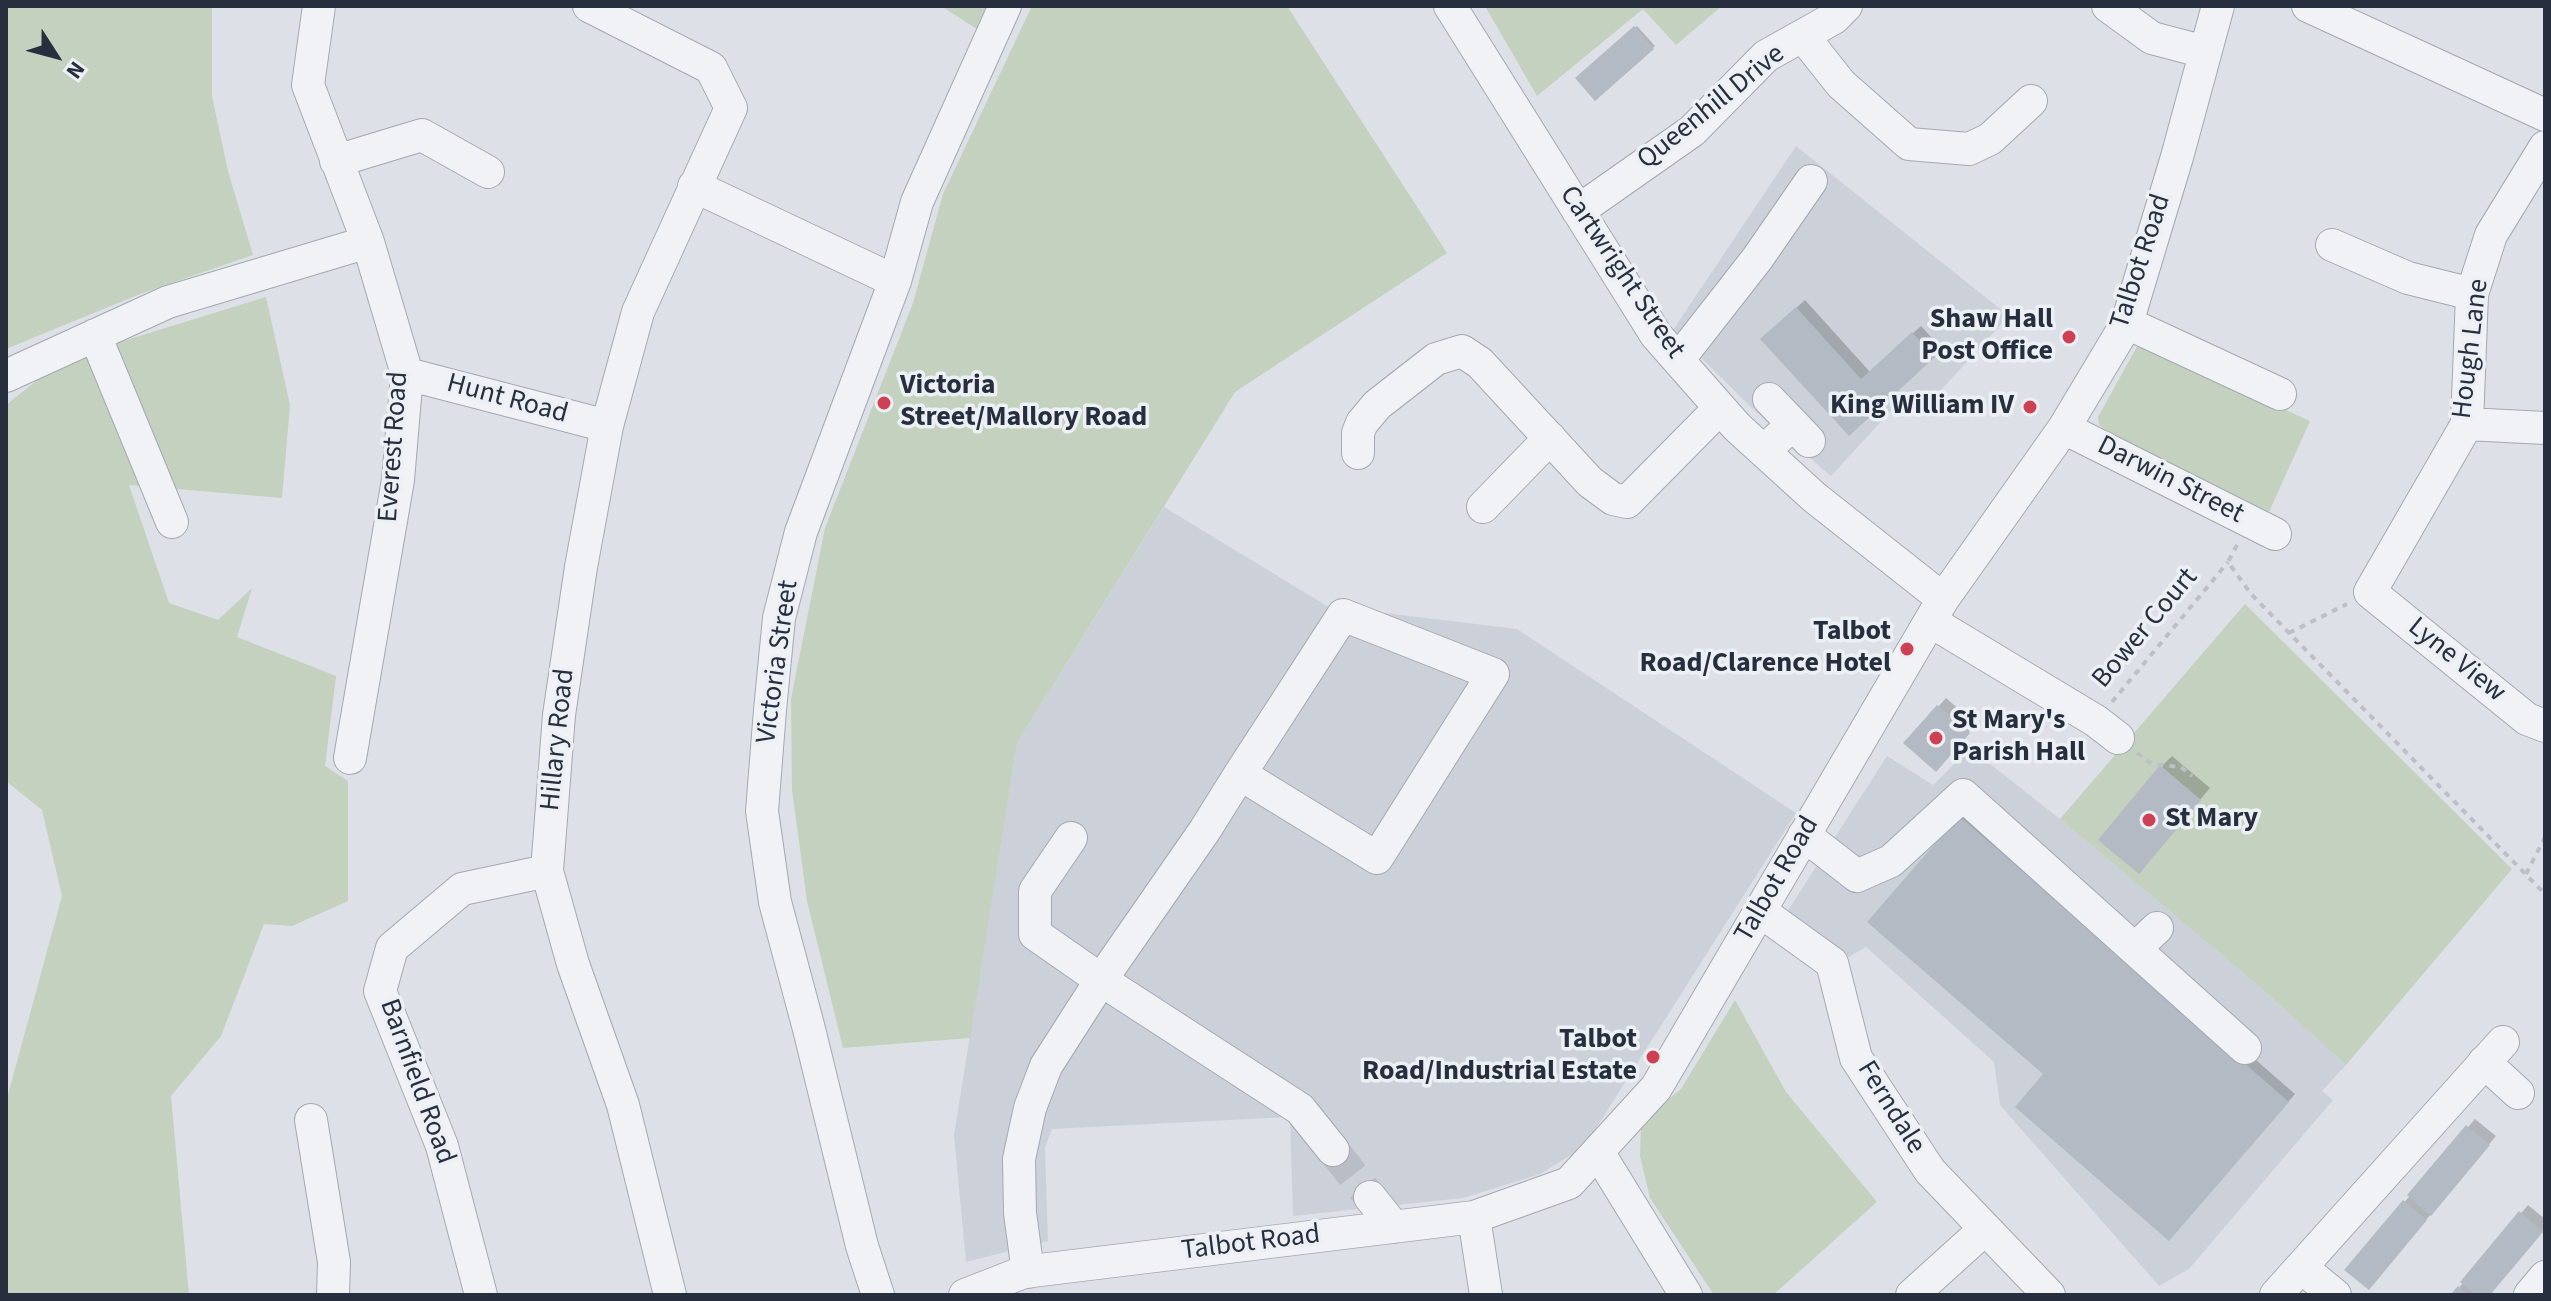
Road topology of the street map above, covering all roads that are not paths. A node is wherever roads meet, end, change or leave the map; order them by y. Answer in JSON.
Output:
{"nodes":[{"id":1,"x":319,"y":6,"type":"edge"},
{"id":2,"x":589,"y":6,"type":"edge"},
{"id":3,"x":1005,"y":6,"type":"edge"},
{"id":4,"x":1450,"y":6,"type":"edge"},
{"id":5,"x":1846,"y":6,"type":"edge"},
{"id":6,"x":2108,"y":6,"type":"edge"},
{"id":7,"x":2218,"y":6,"type":"edge"},
{"id":8,"x":2308,"y":6,"type":"edge"},
{"id":9,"x":1803,"y":36,"type":"junction"},
{"id":10,"x":2205,"y":52,"type":"junction"},
{"id":11,"x":2031,"y":101,"type":"dead end"},
{"id":12,"x":2545,"y":115,"type":"edge"},
{"id":13,"x":2545,"y":147,"type":"edge"},
{"id":14,"x":336,"y":161,"type":"junction"},
{"id":15,"x":488,"y":172,"type":"dead end"},
{"id":16,"x":1811,"y":181,"type":"dead end"},
{"id":17,"x":694,"y":186,"type":"junction"},
{"id":18,"x":1578,"y":211,"type":"junction"},
{"id":19,"x":368,"y":242,"type":"junction"},
{"id":20,"x":2332,"y":245,"type":"dead end"},
{"id":21,"x":895,"y":281,"type":"junction"},
{"id":22,"x":2472,"y":294,"type":"junction"},
{"id":23,"x":2127,"y":323,"type":"junction"},
{"id":24,"x":95,"y":335,"type":"junction"},
{"id":25,"x":1678,"y":360,"type":"junction"},
{"id":26,"x":407,"y":374,"type":"junction"},
{"id":27,"x":6,"y":376,"type":"edge"},
{"id":28,"x":2280,"y":394,"type":"dead end"},
{"id":29,"x":1769,"y":399,"type":"dead end"},
{"id":30,"x":1720,"y":408,"type":"junction"},
{"id":31,"x":2467,"y":424,"type":"junction"},
{"id":32,"x":607,"y":426,"type":"junction"},
{"id":33,"x":2064,"y":428,"type":"junction"},
{"id":34,"x":2545,"y":428,"type":"edge"},
{"id":35,"x":1550,"y":438,"type":"junction"},
{"id":36,"x":1764,"y":451,"type":"junction"},
{"id":37,"x":1358,"y":453,"type":"dead end"},
{"id":38,"x":1483,"y":507,"type":"dead end"},
{"id":39,"x":172,"y":522,"type":"dead end"},
{"id":40,"x":2261,"y":528,"type":"road end"},
{"id":41,"x":2370,"y":592,"type":"joint"},
{"id":42,"x":1937,"y":610,"type":"junction"},
{"id":43,"x":2545,"y":726,"type":"edge"},
{"id":44,"x":2107,"y":730,"type":"road end"},
{"id":45,"x":350,"y":758,"type":"dead end"},
{"id":46,"x":1240,"y":774,"type":"junction"},
{"id":47,"x":1804,"y":835,"type":"junction"},
{"id":48,"x":1071,"y":838,"type":"dead end"},
{"id":49,"x":547,"y":871,"type":"junction"},
{"id":50,"x":1760,"y":911,"type":"junction"},
{"id":51,"x":1101,"y":980,"type":"junction"},
{"id":52,"x":2245,"y":1048,"type":"dead end"},
{"id":53,"x":2518,"y":1093,"type":"dead end"},
{"id":54,"x":311,"y":1120,"type":"dead end"},
{"id":55,"x":1333,"y":1150,"type":"tunnel mouth"},
{"id":56,"x":1598,"y":1152,"type":"junction"},
{"id":57,"x":1370,"y":1197,"type":"tunnel mouth"},
{"id":58,"x":1474,"y":1217,"type":"junction"},
{"id":59,"x":1394,"y":1227,"type":"junction"},
{"id":60,"x":1985,"y":1229,"type":"junction"},
{"id":61,"x":2301,"y":1267,"type":"junction"},
{"id":62,"x":1028,"y":1272,"type":"junction"},
{"id":63,"x":2545,"y":1277,"type":"edge"},
{"id":64,"x":977,"y":1292,"type":"edge"},
{"id":65,"x":333,"y":1295,"type":"edge"},
{"id":66,"x":481,"y":1295,"type":"edge"},
{"id":67,"x":670,"y":1295,"type":"edge"},
{"id":68,"x":878,"y":1295,"type":"edge"},
{"id":69,"x":1486,"y":1295,"type":"edge"},
{"id":70,"x":1686,"y":1295,"type":"edge"},
{"id":71,"x":1912,"y":1295,"type":"edge"},
{"id":72,"x":2049,"y":1295,"type":"edge"},
{"id":73,"x":2276,"y":1295,"type":"edge"},
{"id":74,"x":2335,"y":1295,"type":"edge"},
{"id":75,"x":2530,"y":1295,"type":"edge"}],
"edges":[{"from":1,"to":14,"type":"street","name":"Everest Road"},
{"from":2,"to":17,"type":"street","name":"Hillary Road"},
{"from":3,"to":21,"type":"street","name":"Victoria Street"},
{"from":4,"to":18,"type":"street","name":"Cartwright Street"},
{"from":5,"to":9,"type":"street","name":"Queenhill Drive"},
{"from":6,"to":10,"type":"street"},
{"from":7,"to":10,"type":"street","name":"Talbot Road"},
{"from":8,"to":12,"type":"street"},
{"from":9,"to":11,"type":"street"},
{"from":9,"to":18,"type":"street","name":"Queenhill Drive"},
{"from":10,"to":23,"type":"street","name":"Talbot Road"},
{"from":13,"to":22,"type":"street","name":"Hough Lane"},
{"from":14,"to":15,"type":"street"},
{"from":14,"to":19,"type":"street","name":"Everest Road"},
{"from":16,"to":25,"type":"street"},
{"from":17,"to":21,"type":"street"},
{"from":17,"to":32,"type":"street","name":"Hillary Road"},
{"from":18,"to":25,"type":"street","name":"Cartwright Street"},
{"from":19,"to":24,"type":"street"},
{"from":19,"to":26,"type":"street","name":"Everest Road"},
{"from":20,"to":22,"type":"street"},
{"from":21,"to":68,"type":"street","name":"Victoria Street"},
{"from":22,"to":31,"type":"street","name":"Hough Lane"},
{"from":23,"to":28,"type":"street"},
{"from":23,"to":33,"type":"street","name":"Talbot Road"},
{"from":24,"to":27,"type":"street"},
{"from":24,"to":39,"type":"street"},
{"from":25,"to":30,"type":"street","name":"Cartwright Street"},
{"from":26,"to":32,"type":"street","name":"Hunt Road"},
{"from":26,"to":45,"type":"street","name":"Everest Road"},
{"from":29,"to":36,"type":"street"},
{"from":30,"to":35,"type":"street"},
{"from":30,"to":36,"type":"street","name":"Cartwright Street"},
{"from":31,"to":34,"type":"street"},
{"from":31,"to":41,"type":"street","name":"Hough Lane"},
{"from":32,"to":49,"type":"street","name":"Hillary Road"},
{"from":33,"to":40,"type":"street","name":"Darwin Street"},
{"from":33,"to":42,"type":"street","name":"Talbot Road"},
{"from":35,"to":37,"type":"street"},
{"from":35,"to":38,"type":"street"},
{"from":36,"to":42,"type":"street","name":"Cartwright Street"},
{"from":41,"to":43,"type":"street","name":"Lyne View"},
{"from":42,"to":44,"type":"street","name":"Cartwright Street"},
{"from":42,"to":47,"type":"street","name":"Talbot Road"},
{"from":46,"to":46,"type":"street"},
{"from":46,"to":51,"type":"street"},
{"from":47,"to":50,"type":"street","name":"Talbot Road"},
{"from":47,"to":52,"type":"street"},
{"from":48,"to":51,"type":"street"},
{"from":49,"to":66,"type":"street","name":"Barnfield Road"},
{"from":49,"to":67,"type":"street","name":"Hillary Road"},
{"from":50,"to":56,"type":"street","name":"Talbot Road"},
{"from":50,"to":60,"type":"street","name":"Ferndale"},
{"from":51,"to":55,"type":"street"},
{"from":51,"to":62,"type":"street"},
{"from":53,"to":61,"type":"street"},
{"from":54,"to":65,"type":"street"},
{"from":56,"to":58,"type":"street","name":"Talbot Road"},
{"from":56,"to":70,"type":"street"},
{"from":57,"to":59,"type":"street"},
{"from":58,"to":59,"type":"street","name":"Talbot Road"},
{"from":58,"to":69,"type":"street"},
{"from":59,"to":62,"type":"street","name":"Talbot Road"},
{"from":60,"to":71,"type":"street"},
{"from":60,"to":72,"type":"street","name":"Ferndale"},
{"from":61,"to":73,"type":"street"},
{"from":61,"to":74,"type":"street"},
{"from":62,"to":64,"type":"street","name":"Talbot Road"},
{"from":63,"to":75,"type":"street"}]}
